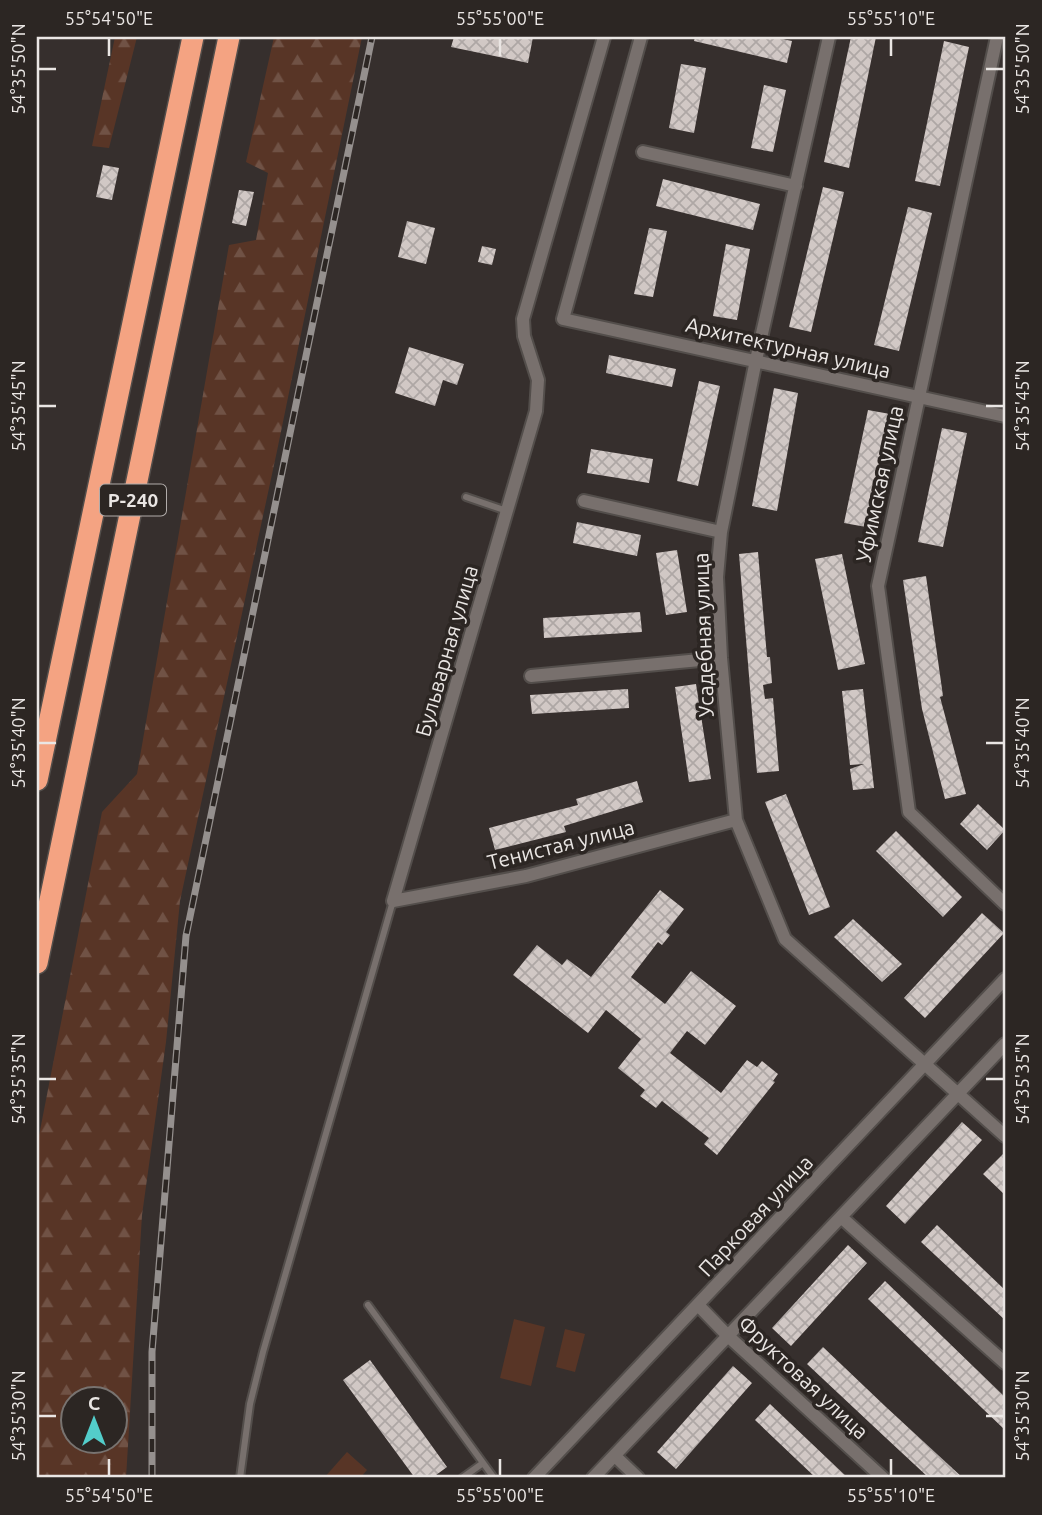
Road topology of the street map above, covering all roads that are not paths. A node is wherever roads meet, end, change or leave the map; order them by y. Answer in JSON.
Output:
{"nodes":[{"id":1,"x":193,"y":37,"type":"edge"},
{"id":2,"x":229,"y":37,"type":"edge"},
{"id":3,"x":604,"y":37,"type":"edge"},
{"id":4,"x":642,"y":37,"type":"edge"},
{"id":5,"x":829,"y":37,"type":"edge"},
{"id":6,"x":997,"y":37,"type":"edge"},
{"id":7,"x":643,"y":152,"type":"dead end"},
{"id":8,"x":796,"y":186,"type":"junction"},
{"id":9,"x":756,"y":360,"type":"junction"},
{"id":10,"x":918,"y":397,"type":"junction"},
{"id":11,"x":1005,"y":416,"type":"edge"},
{"id":12,"x":466,"y":497,"type":"dead end"},
{"id":13,"x":584,"y":501,"type":"dead end"},
{"id":14,"x":508,"y":511,"type":"junction"},
{"id":15,"x":721,"y":532,"type":"junction"},
{"id":16,"x":721,"y":658,"type":"junction"},
{"id":17,"x":531,"y":676,"type":"dead end"},
{"id":18,"x":37,"y":780,"type":"edge"},
{"id":19,"x":736,"y":820,"type":"junction"},
{"id":20,"x":393,"y":901,"type":"junction"},
{"id":21,"x":1005,"y":904,"type":"edge"},
{"id":22,"x":37,"y":963,"type":"edge"},
{"id":23,"x":1005,"y":979,"type":"edge"},
{"id":24,"x":1005,"y":1044,"type":"edge"},
{"id":25,"x":926,"y":1063,"type":"junction"},
{"id":26,"x":959,"y":1093,"type":"junction"},
{"id":27,"x":1005,"y":1136,"type":"edge"},
{"id":28,"x":841,"y":1217,"type":"junction"},
{"id":29,"x":368,"y":1305,"type":"dead end"},
{"id":30,"x":698,"y":1305,"type":"junction"},
{"id":31,"x":728,"y":1336,"type":"junction"},
{"id":32,"x":1005,"y":1363,"type":"edge"},
{"id":33,"x":614,"y":1456,"type":"junction"},
{"id":34,"x":483,"y":1463,"type":"junction"},
{"id":35,"x":240,"y":1478,"type":"edge"},
{"id":36,"x":462,"y":1478,"type":"edge"},
{"id":37,"x":494,"y":1478,"type":"edge"},
{"id":38,"x":534,"y":1478,"type":"edge"},
{"id":39,"x":593,"y":1478,"type":"edge"},
{"id":40,"x":638,"y":1478,"type":"edge"},
{"id":41,"x":883,"y":1478,"type":"edge"}],
"edges":[{"from":1,"to":18,"type":"highway","number":"Р-240"},
{"from":2,"to":22,"type":"highway","number":"Р-240"},
{"from":3,"to":14,"type":"street","name":"Бульварная улица"},
{"from":4,"to":9,"type":"street","name":"Архитектурная улица"},
{"from":5,"to":8,"type":"street","name":"Усадебная улица"},
{"from":6,"to":10,"type":"street","name":"Уфимская улица"},
{"from":7,"to":8,"type":"street"},
{"from":8,"to":9,"type":"street","name":"Усадебная улица"},
{"from":9,"to":10,"type":"street","name":"Архитектурная улица"},
{"from":9,"to":15,"type":"street","name":"Усадебная улица"},
{"from":10,"to":11,"type":"street","name":"Архитектурная улица"},
{"from":10,"to":21,"type":"street","name":"Уфимская улица"},
{"from":12,"to":14,"type":"lane"},
{"from":13,"to":15,"type":"street"},
{"from":14,"to":20,"type":"street","name":"Бульварная улица"},
{"from":15,"to":16,"type":"street","name":"Усадебная улица"},
{"from":16,"to":17,"type":"street"},
{"from":16,"to":19,"type":"street","name":"Усадебная улица"},
{"from":19,"to":20,"type":"street","name":"Тенистая улица"},
{"from":19,"to":25,"type":"street","name":"Усадебная улица"},
{"from":20,"to":35,"type":"lane"},
{"from":23,"to":25,"type":"street","name":"Парковая улица"},
{"from":24,"to":26,"type":"street"},
{"from":25,"to":26,"type":"street","name":"Усадебная улица"},
{"from":25,"to":30,"type":"street","name":"Парковая улица"},
{"from":26,"to":27,"type":"street","name":"Усадебная улица"},
{"from":26,"to":28,"type":"street"},
{"from":28,"to":31,"type":"street"},
{"from":28,"to":32,"type":"street"},
{"from":29,"to":34,"type":"lane"},
{"from":30,"to":31,"type":"street","name":"Фруктовая улица"},
{"from":30,"to":38,"type":"street","name":"Парковая улица"},
{"from":31,"to":33,"type":"street"},
{"from":31,"to":41,"type":"street","name":"Фруктовая улица"},
{"from":33,"to":39,"type":"street"},
{"from":33,"to":40,"type":"street"},
{"from":34,"to":36,"type":"lane"},
{"from":34,"to":37,"type":"lane"}]}
